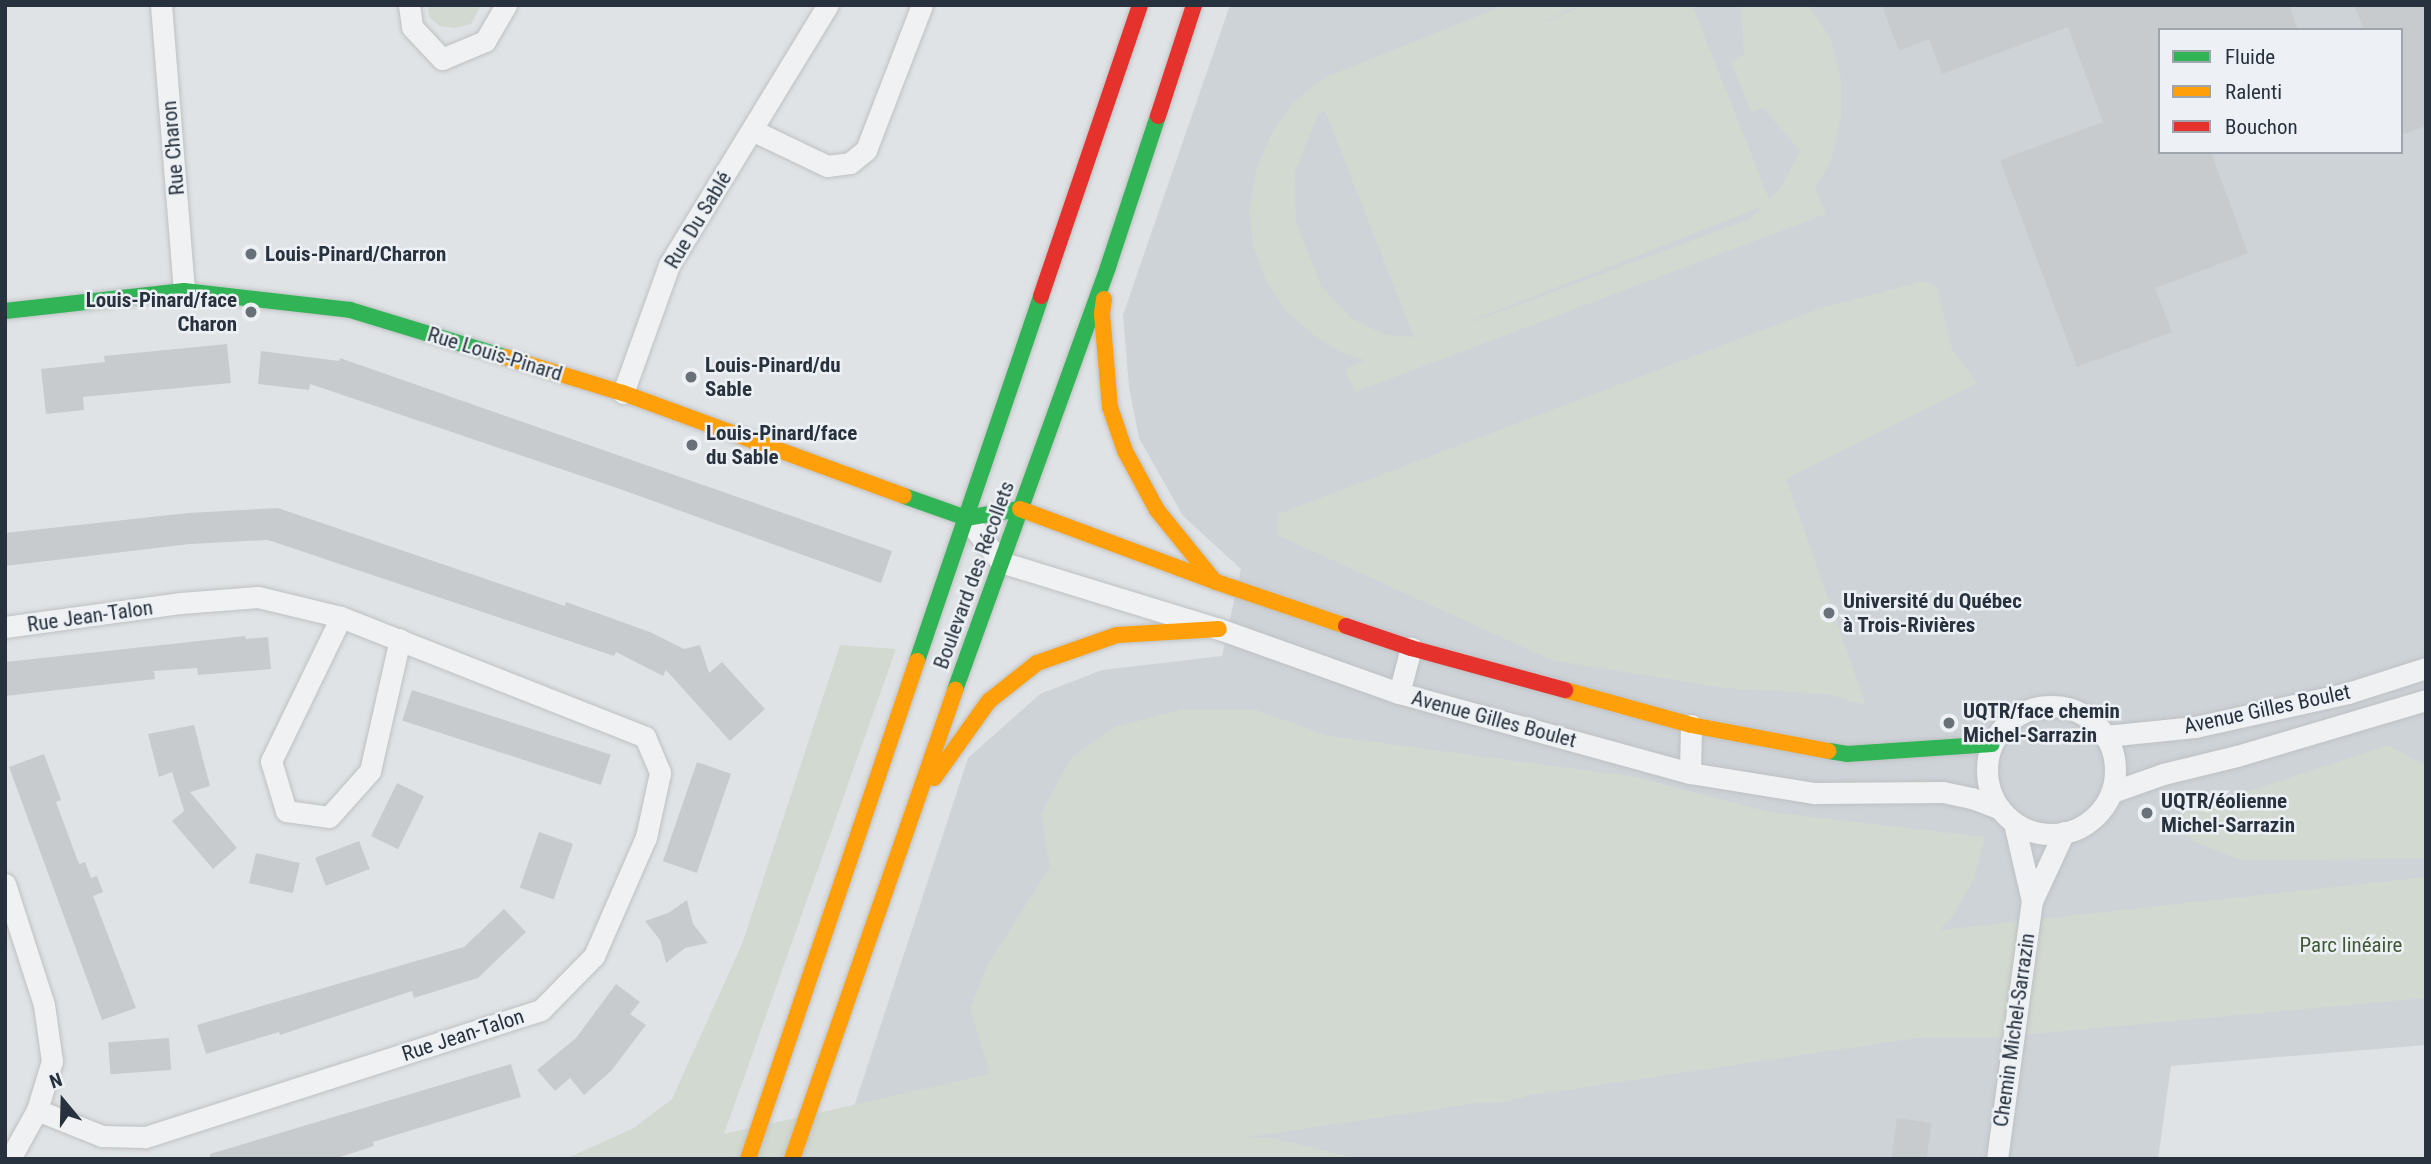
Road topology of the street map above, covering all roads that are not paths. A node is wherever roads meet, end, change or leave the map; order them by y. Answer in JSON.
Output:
{"nodes":[{"id":1,"x":161,"y":5,"type":"edge"},
{"id":2,"x":409,"y":5,"type":"edge"},
{"id":3,"x":506,"y":5,"type":"edge"},
{"id":4,"x":828,"y":5,"type":"edge"},
{"id":5,"x":922,"y":5,"type":"edge"},
{"id":6,"x":1140,"y":5,"type":"edge"},
{"id":7,"x":1194,"y":5,"type":"edge"},
{"id":8,"x":754,"y":131,"type":"junction"},
{"id":9,"x":1108,"y":267,"type":"junction"},
{"id":10,"x":184,"y":291,"type":"junction"},
{"id":11,"x":5,"y":312,"type":"edge"},
{"id":12,"x":623,"y":393,"type":"junction"},
{"id":13,"x":1020,"y":509,"type":"junction"},
{"id":14,"x":966,"y":518,"type":"junction"},
{"id":15,"x":1001,"y":562,"type":"junction"},
{"id":16,"x":1216,"y":582,"type":"junction"},
{"id":17,"x":341,"y":617,"type":"junction"},
{"id":18,"x":5,"y":627,"type":"edge"},
{"id":19,"x":1219,"y":629,"type":"junction"},
{"id":20,"x":400,"y":639,"type":"junction"},
{"id":21,"x":1411,"y":648,"type":"junction"},
{"id":22,"x":2426,"y":668,"type":"edge"},
{"id":23,"x":1399,"y":693,"type":"junction"},
{"id":24,"x":2426,"y":700,"type":"edge"},
{"id":25,"x":1691,"y":724,"type":"junction"},
{"id":26,"x":2106,"y":736,"type":"junction"},
{"id":27,"x":1992,"y":744,"type":"junction"},
{"id":28,"x":1690,"y":773,"type":"junction"},
{"id":29,"x":2112,"y":792,"type":"junction"},
{"id":30,"x":2007,"y":816,"type":"junction"},
{"id":31,"x":909,"y":817,"type":"junction"},
{"id":32,"x":2064,"y":832,"type":"junction"},
{"id":33,"x":5,"y":884,"type":"edge"},
{"id":34,"x":2032,"y":901,"type":"junction"},
{"id":35,"x":9,"y":908,"type":"edge"},
{"id":36,"x":37,"y":1110,"type":"junction"},
{"id":37,"x":10,"y":1159,"type":"edge"},
{"id":38,"x":748,"y":1159,"type":"edge"},
{"id":39,"x":792,"y":1159,"type":"edge"},
{"id":40,"x":1997,"y":1159,"type":"edge"}],
"edges":[{"from":1,"to":10,"type":"street","name":"Rue Charon"},
{"from":2,"to":3,"type":"street"},
{"from":4,"to":8,"type":"street","name":"Rue Du Sablé"},
{"from":5,"to":8,"type":"street"},
{"from":6,"to":14,"type":"main road","name":"Boulevard des Récollets"},
{"from":7,"to":9,"type":"main road","name":"Boulevard des Récollets"},
{"from":8,"to":12,"type":"street","name":"Rue Du Sablé"},
{"from":9,"to":13,"type":"main road","name":"Boulevard des Récollets"},
{"from":9,"to":16,"type":"main road"},
{"from":10,"to":11,"type":"main road","name":"Rue Louis-Pinard"},
{"from":10,"to":12,"type":"main road","name":"Rue Louis-Pinard"},
{"from":12,"to":14,"type":"main road","name":"Rue Louis-Pinard"},
{"from":13,"to":14,"type":"main road","name":"Rue Louis-Pinard"},
{"from":13,"to":15,"type":"main road","name":"Boulevard des Récollets"},
{"from":13,"to":16,"type":"main road"},
{"from":14,"to":15,"type":"street"},
{"from":14,"to":38,"type":"main road","name":"Boulevard des Récollets"},
{"from":15,"to":19,"type":"street","name":"Avenue Gilles Boulet"},
{"from":15,"to":31,"type":"main road","name":"Boulevard des Récollets"},
{"from":16,"to":21,"type":"main road"},
{"from":17,"to":18,"type":"street","name":"Rue Jean-Talon"},
{"from":17,"to":20,"type":"street","name":"Rue Jean-Talon"},
{"from":17,"to":20,"type":"street"},
{"from":19,"to":23,"type":"street","name":"Avenue Gilles Boulet"},
{"from":19,"to":31,"type":"main road"},
{"from":20,"to":36,"type":"street","name":"Rue Jean-Talon"},
{"from":21,"to":23,"type":"street"},
{"from":21,"to":25,"type":"main road"},
{"from":22,"to":26,"type":"street","name":"Avenue Gilles Boulet"},
{"from":23,"to":28,"type":"street","name":"Avenue Gilles Boulet"},
{"from":24,"to":29,"type":"street","name":"Avenue Gilles Boulet"},
{"from":25,"to":27,"type":"main road"},
{"from":25,"to":28,"type":"street"},
{"from":26,"to":27,"type":"street"},
{"from":26,"to":29,"type":"street"},
{"from":27,"to":30,"type":"street"},
{"from":28,"to":30,"type":"street","name":"Avenue Gilles Boulet"},
{"from":29,"to":32,"type":"street"},
{"from":30,"to":32,"type":"street","name":"Avenue Gilles Boulet"},
{"from":30,"to":34,"type":"street","name":"Chemin Michel-Sarrazin"},
{"from":31,"to":39,"type":"main road","name":"Boulevard des Récollets"},
{"from":32,"to":34,"type":"street","name":"Chemin Michel-Sarrazin"},
{"from":33,"to":35,"type":"street"},
{"from":34,"to":40,"type":"street","name":"Chemin Michel-Sarrazin"},
{"from":35,"to":36,"type":"street"},
{"from":36,"to":37,"type":"street"}]}
